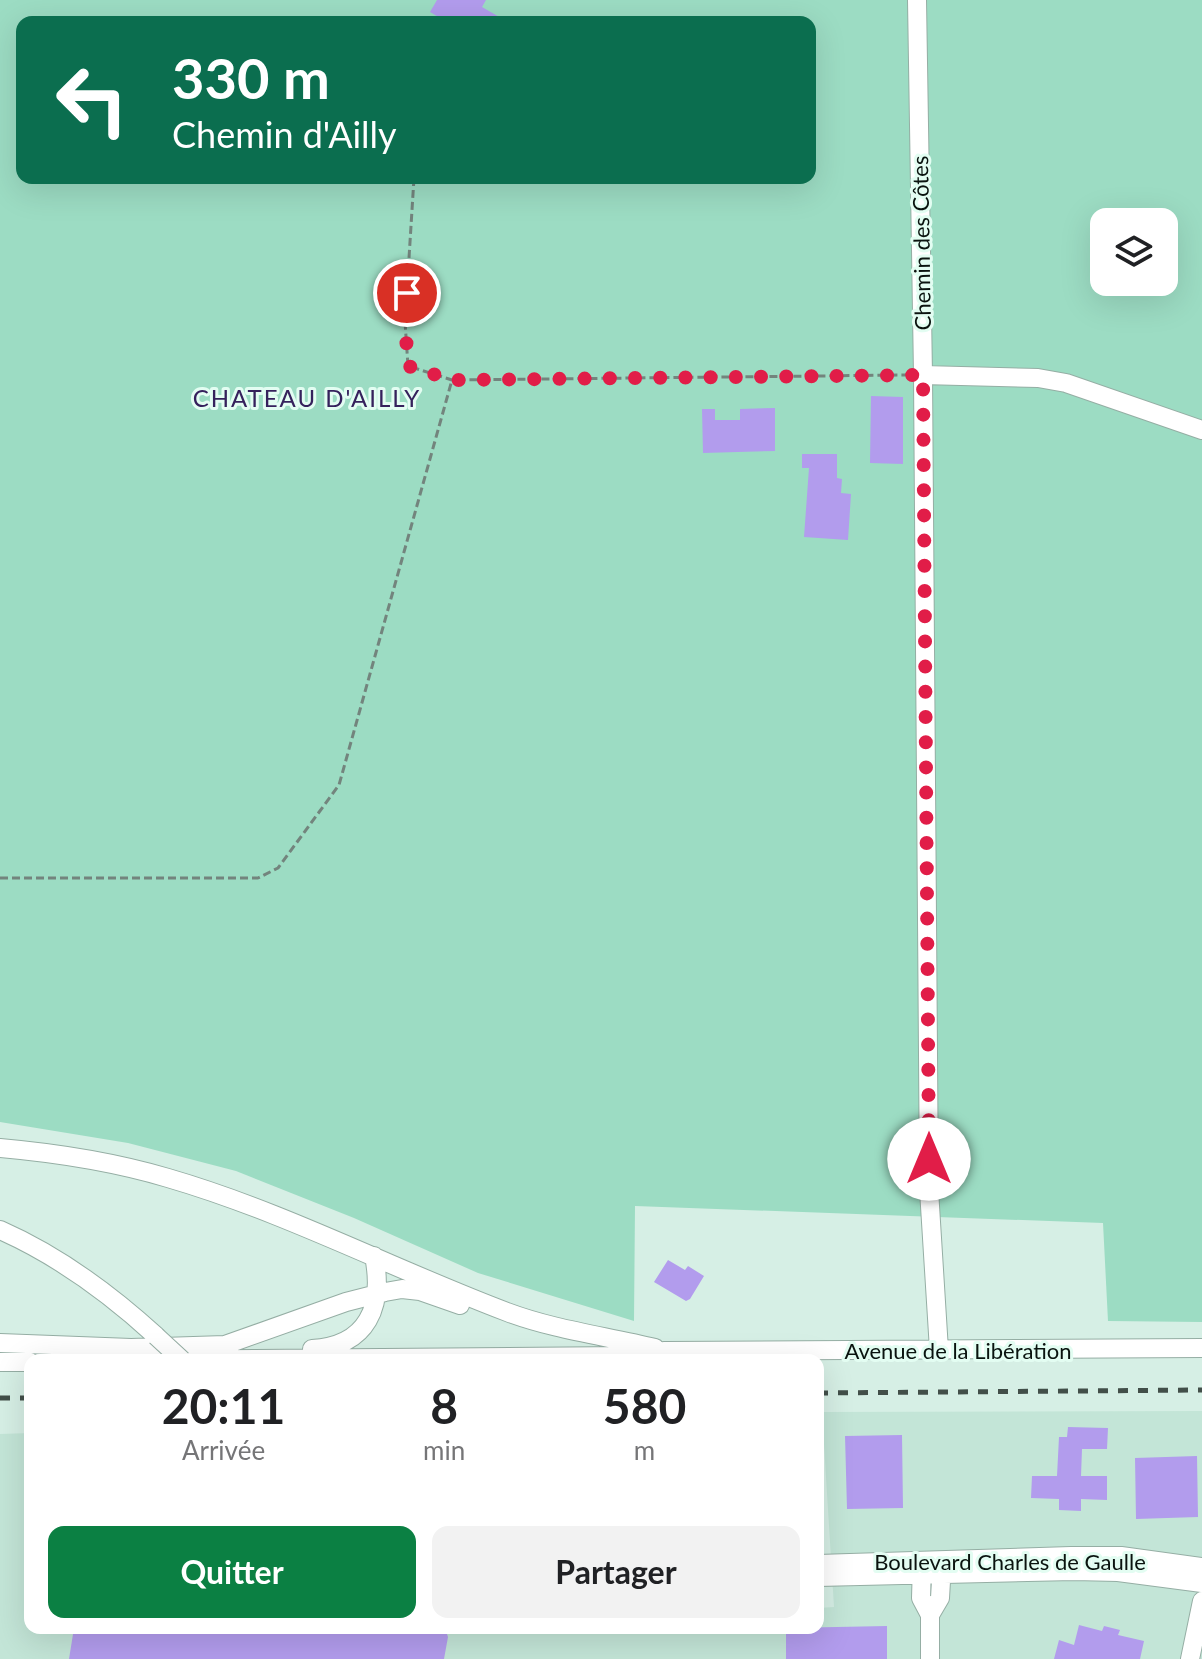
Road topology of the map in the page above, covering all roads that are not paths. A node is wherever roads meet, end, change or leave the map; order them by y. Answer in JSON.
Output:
{"nodes":[{"id":1,"x":917,"y":0,"type":"edge"},
{"id":2,"x":923,"y":375,"type":"junction"},
{"id":3,"x":1202,"y":430,"type":"edge"},
{"id":4,"x":0,"y":1148,"type":"edge"},
{"id":5,"x":0,"y":1230,"type":"edge"},
{"id":6,"x":374,"y":1256,"type":"junction"},
{"id":7,"x":376,"y":1294,"type":"junction"},
{"id":8,"x":510,"y":1313,"type":"junction"},
{"id":9,"x":0,"y":1343,"type":"edge"},
{"id":10,"x":1202,"y":1348,"type":"edge"},
{"id":11,"x":939,"y":1350,"type":"junction"},
{"id":12,"x":665,"y":1351,"type":"junction"},
{"id":13,"x":176,"y":1354,"type":"edge"},
{"id":14,"x":283,"y":1354,"type":"edge"},
{"id":15,"x":641,"y":1354,"type":"edge"},
{"id":16,"x":0,"y":1362,"type":"edge"},
{"id":17,"x":24,"y":1362,"type":"edge"},
{"id":18,"x":824,"y":1564,"type":"edge"},
{"id":19,"x":942,"y":1566,"type":"junction"},
{"id":20,"x":921,"y":1567,"type":"junction"},
{"id":21,"x":1202,"y":1567,"type":"edge"},
{"id":22,"x":824,"y":1576,"type":"edge"},
{"id":23,"x":1202,"y":1583,"type":"edge"},
{"id":24,"x":1202,"y":1601,"type":"edge"},
{"id":25,"x":930,"y":1615,"type":"junction"},
{"id":26,"x":930,"y":1659,"type":"edge"},
{"id":27,"x":1190,"y":1659,"type":"edge"}],
"edges":[{"from":1,"to":2,"type":"street","name":"Chemin des Côtes"},
{"from":2,"to":3,"type":"street"},
{"from":2,"to":11,"type":"street","name":"Chemin des Côtes"},
{"from":4,"to":6,"type":"street"},
{"from":5,"to":13,"type":"street","bridge":true},
{"from":6,"to":7,"type":"street"},
{"from":6,"to":8,"type":"street"},
{"from":7,"to":8,"type":"street"},
{"from":7,"to":9,"type":"street"},
{"from":7,"to":14,"type":"street"},
{"from":8,"to":12,"type":"street"},
{"from":10,"to":11,"type":"street","name":"Avenue de la Libération"},
{"from":11,"to":12,"type":"street","name":"Avenue de la Libération"},
{"from":12,"to":15,"type":"street"},
{"from":16,"to":17,"type":"street"},
{"from":18,"to":20,"type":"street","name":"Boulevard Charles de Gaulle"},
{"from":19,"to":20,"type":"street","name":"Boulevard Charles de Gaulle"},
{"from":19,"to":21,"type":"street","name":"Boulevard Charles de Gaulle"},
{"from":19,"to":23,"type":"street","name":"Boulevard Charles de Gaulle"},
{"from":19,"to":25,"type":"street"},
{"from":20,"to":22,"type":"street","name":"Boulevard Charles de Gaulle"},
{"from":20,"to":25,"type":"street"},
{"from":24,"to":27,"type":"street"},
{"from":25,"to":26,"type":"street"}]}
